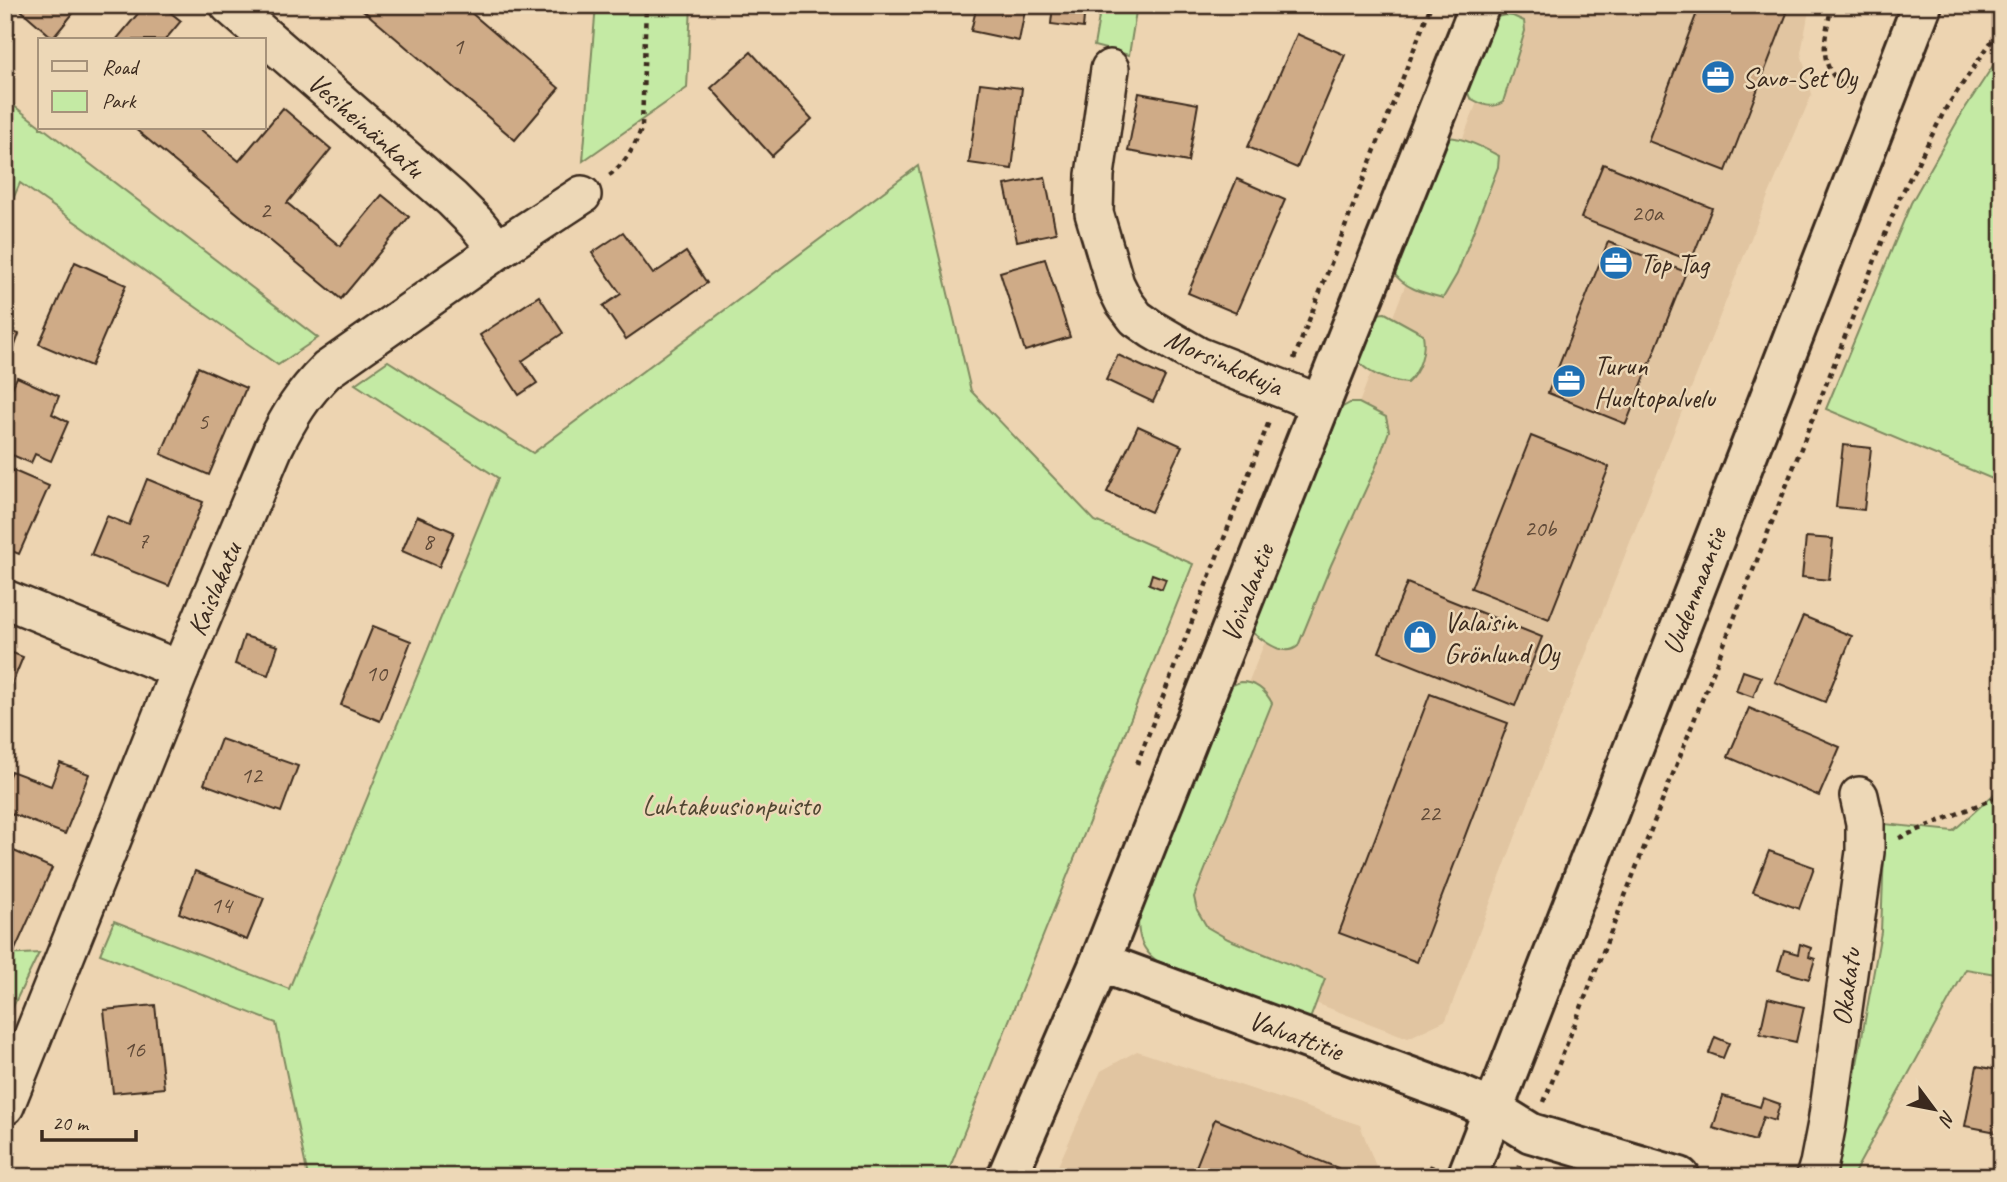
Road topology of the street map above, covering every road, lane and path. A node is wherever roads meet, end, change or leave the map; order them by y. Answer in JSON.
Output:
{"nodes":[{"id":1,"x":229,"y":5,"type":"edge"},
{"id":2,"x":646,"y":5,"type":"edge"},
{"id":3,"x":1431,"y":5,"type":"edge"},
{"id":4,"x":1480,"y":5,"type":"edge"},
{"id":5,"x":1832,"y":5,"type":"edge"},
{"id":6,"x":1922,"y":5,"type":"edge"},
{"id":7,"x":2002,"y":26,"type":"edge"},
{"id":8,"x":1110,"y":69,"type":"dead end"},
{"id":9,"x":1847,"y":86,"type":"dead end"},
{"id":10,"x":582,"y":195,"type":"joint"},
{"id":11,"x":498,"y":250,"type":"junction"},
{"id":12,"x":1282,"y":389,"type":"junction"},
{"id":13,"x":1321,"y":404,"type":"junction"},
{"id":14,"x":5,"y":599,"type":"edge"},
{"id":15,"x":180,"y":670,"type":"junction"},
{"id":16,"x":1136,"y":768,"type":"dead end"},
{"id":17,"x":2002,"y":795,"type":"edge"},
{"id":18,"x":1858,"y":796,"type":"dead end"},
{"id":19,"x":1865,"y":852,"type":"junction"},
{"id":20,"x":1100,"y":962,"type":"junction"},
{"id":21,"x":5,"y":1106,"type":"edge"},
{"id":22,"x":1492,"y":1109,"type":"junction"},
{"id":23,"x":1531,"y":1133,"type":"junction"},
{"id":24,"x":1018,"y":1173,"type":"edge"},
{"id":25,"x":1467,"y":1177,"type":"edge"},
{"id":26,"x":1516,"y":1177,"type":"edge"},
{"id":27,"x":1680,"y":1177,"type":"edge"},
{"id":28,"x":1815,"y":1177,"type":"edge"}],
"edges":[{"from":1,"to":11,"type":"street","name":"Vesiheinänkatu"},
{"from":2,"to":10,"type":"path"},
{"from":3,"to":12,"type":"path"},
{"from":4,"to":13,"type":"street","name":"Voivalantie"},
{"from":5,"to":9,"type":"path"},
{"from":6,"to":22,"type":"street","name":"Uudenmaantie"},
{"from":7,"to":23,"type":"path"},
{"from":8,"to":12,"type":"street","name":"Morsinkokuja"},
{"from":10,"to":11,"type":"street","name":"Kaislakatu"},
{"from":11,"to":15,"type":"street","name":"Kaislakatu"},
{"from":12,"to":13,"type":"street","name":"Morsinkokuja"},
{"from":12,"to":16,"type":"path"},
{"from":13,"to":20,"type":"street","name":"Voivalantie"},
{"from":14,"to":15,"type":"street"},
{"from":15,"to":21,"type":"street","name":"Kaislakatu"},
{"from":17,"to":19,"type":"path"},
{"from":18,"to":19,"type":"street","name":"Okakatu"},
{"from":19,"to":28,"type":"street","name":"Okakatu"},
{"from":20,"to":22,"type":"street","name":"Valvattitie"},
{"from":20,"to":24,"type":"street","name":"Voivalantie"},
{"from":22,"to":23,"type":"street","name":"Valvattitie"},
{"from":22,"to":25,"type":"street","name":"Uudenmaantie"},
{"from":23,"to":26,"type":"path"},
{"from":23,"to":27,"type":"street","name":"Valvattitie"}]}
